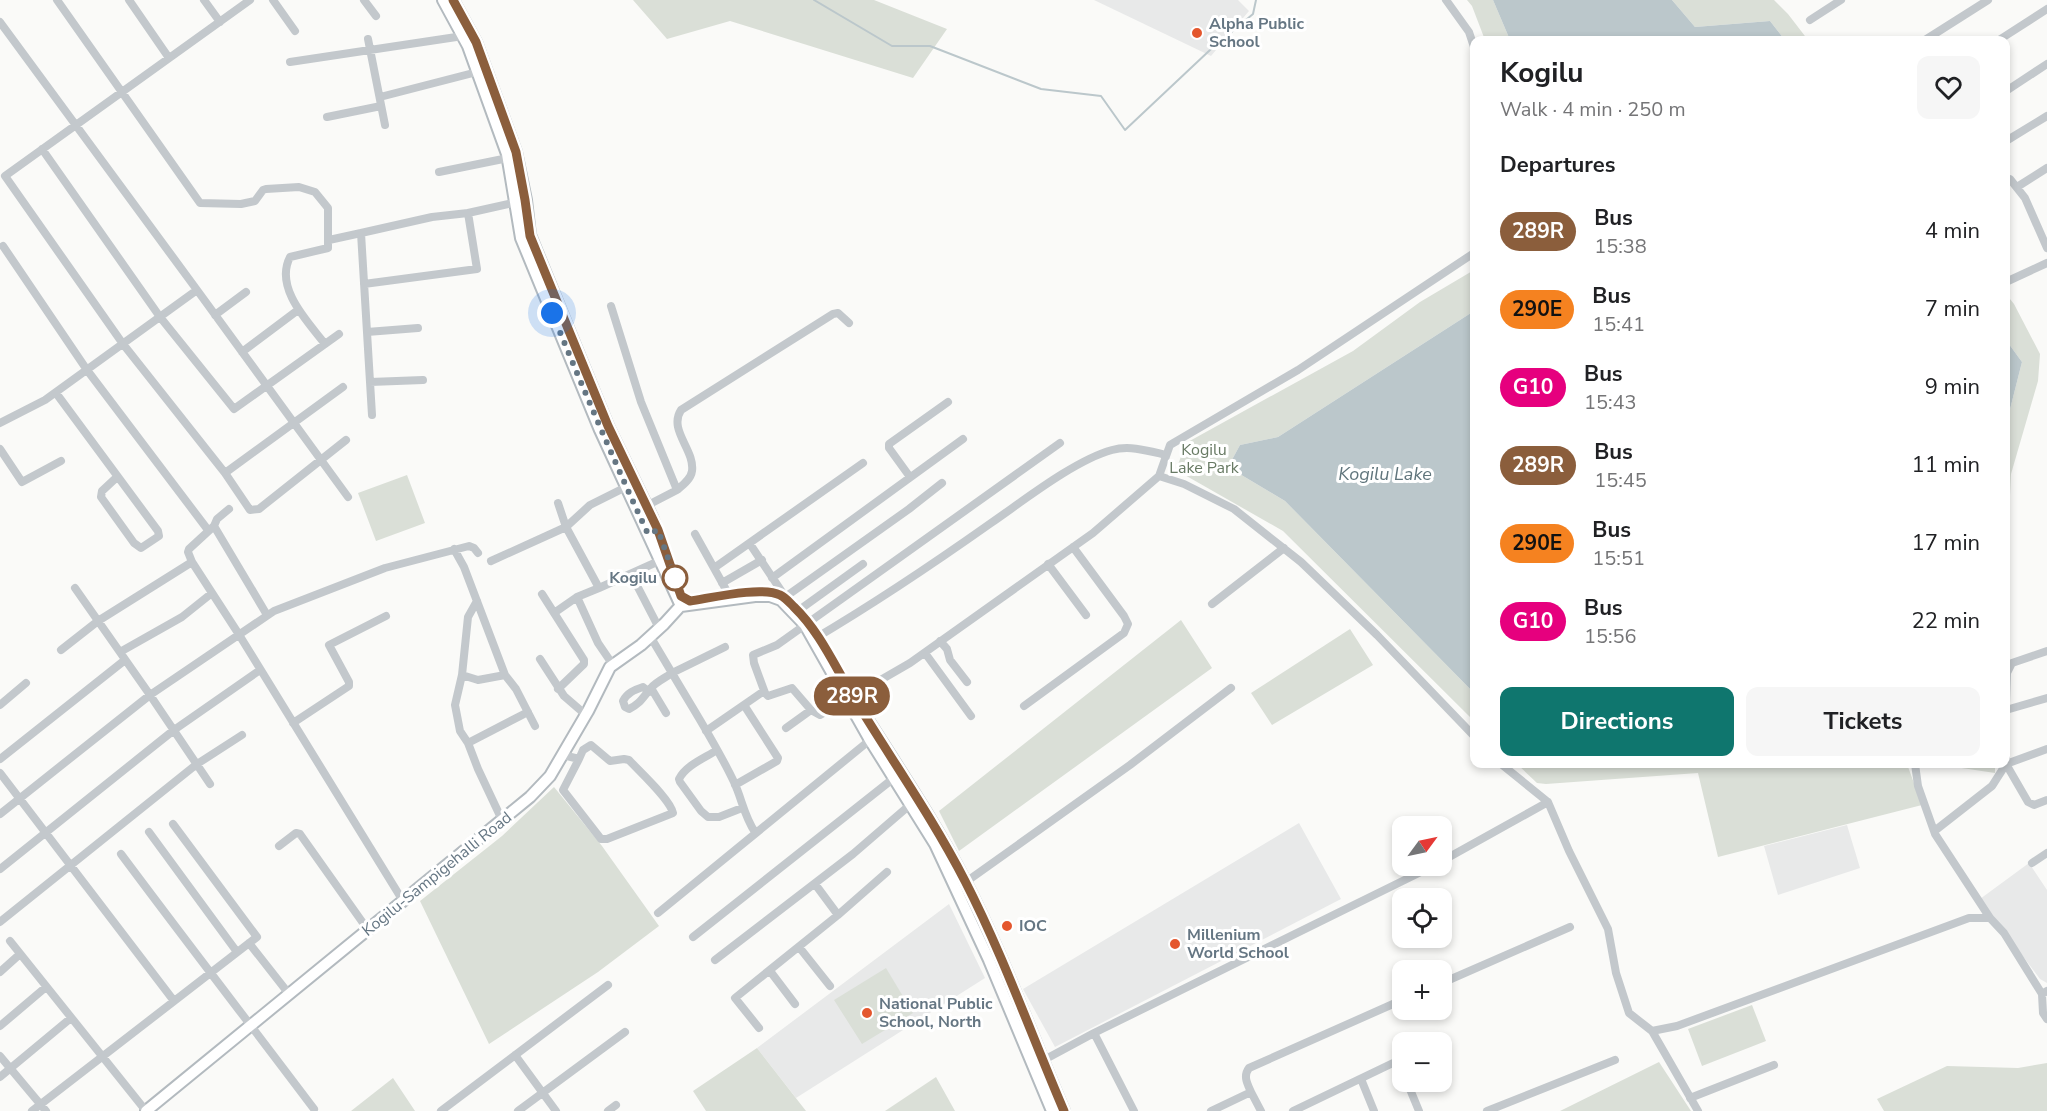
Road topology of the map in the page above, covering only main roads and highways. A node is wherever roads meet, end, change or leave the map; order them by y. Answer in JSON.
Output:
{"nodes":[{"id":1,"x":442,"y":0,"type":"edge"},
{"id":2,"x":453,"y":0,"type":"edge"},
{"id":3,"x":520,"y":201,"type":"junction"},
{"id":4,"x":653,"y":532,"type":"junction"},
{"id":5,"x":781,"y":598,"type":"junction"},
{"id":6,"x":683,"y":603,"type":"junction"},
{"id":7,"x":850,"y":697,"type":"junction"},
{"id":8,"x":146,"y":1111,"type":"edge"},
{"id":9,"x":1052,"y":1111,"type":"edge"},
{"id":10,"x":1064,"y":1111,"type":"edge"}],
"edges":[{"from":1,"to":3,"type":"main road"},
{"from":2,"to":3,"type":"main road"},
{"from":3,"to":4,"type":"main road"},
{"from":3,"to":4,"type":"main road"},
{"from":4,"to":6,"type":"main road"},
{"from":4,"to":6,"type":"main road"},
{"from":5,"to":6,"type":"main road"},
{"from":5,"to":6,"type":"main road"},
{"from":5,"to":7,"type":"main road"},
{"from":6,"to":8,"type":"main road","name":"Kogilu-Sampigehalli Road"},
{"from":7,"to":9,"type":"main road"},
{"from":7,"to":10,"type":"main road"}]}
